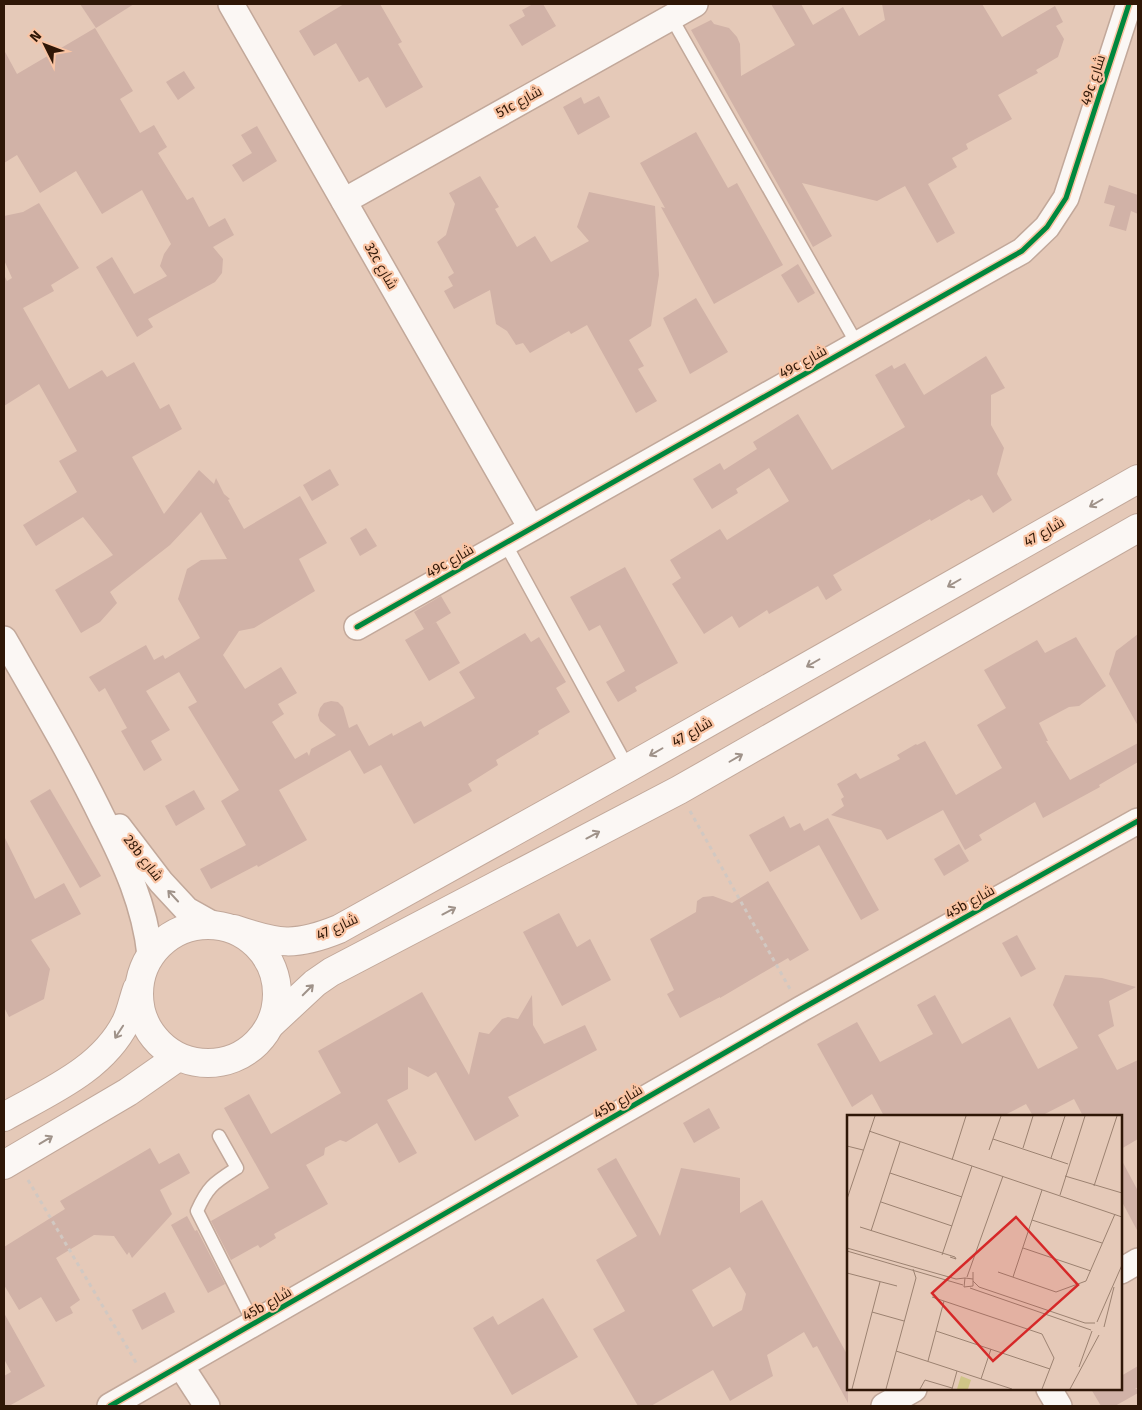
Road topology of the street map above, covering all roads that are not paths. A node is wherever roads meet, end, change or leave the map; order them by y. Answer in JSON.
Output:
{"nodes":[{"id":1,"x":231,"y":4,"type":"edge"},
{"id":2,"x":695,"y":4,"type":"edge"},
{"id":3,"x":1129,"y":4,"type":"edge"},
{"id":4,"x":671,"y":17,"type":"junction"},
{"id":5,"x":344,"y":201,"type":"junction"},
{"id":6,"x":857,"y":344,"type":"junction"},
{"id":7,"x":1138,"y":479,"type":"edge"},
{"id":8,"x":531,"y":528,"type":"junction"},
{"id":9,"x":1138,"y":528,"type":"edge"},
{"id":10,"x":505,"y":543,"type":"junction"},
{"id":11,"x":357,"y":627,"type":"dead end"},
{"id":12,"x":4,"y":639,"type":"edge"},
{"id":13,"x":628,"y":768,"type":"junction"},
{"id":14,"x":85,"y":781,"type":"junction"},
{"id":15,"x":1138,"y":821,"type":"edge"},
{"id":16,"x":223,"y":926,"type":"junction"},
{"id":17,"x":150,"y":954,"type":"junction"},
{"id":18,"x":137,"y":988,"type":"junction"},
{"id":19,"x":272,"y":1022,"type":"junction"},
{"id":20,"x":178,"y":1057,"type":"junction"},
{"id":21,"x":4,"y":1117,"type":"edge"},
{"id":22,"x":219,"y":1136,"type":"dead end"},
{"id":23,"x":9,"y":1161,"type":"edge"},
{"id":24,"x":1138,"y":1262,"type":"edge"},
{"id":25,"x":1122,"y":1270,"type":"edge"},
{"id":26,"x":254,"y":1324,"type":"junction"},
{"id":27,"x":181,"y":1366,"type":"junction"},
{"id":28,"x":912,"y":1390,"type":"edge"},
{"id":29,"x":1050,"y":1390,"type":"edge"},
{"id":30,"x":110,"y":1406,"type":"edge"},
{"id":31,"x":207,"y":1406,"type":"edge"},
{"id":32,"x":884,"y":1406,"type":"edge"},
{"id":33,"x":1059,"y":1406,"type":"edge"}],
"edges":[{"from":1,"to":5,"type":"street","name":"32c شارع"},
{"from":2,"to":4,"type":"street","name":"51c شارع"},
{"from":3,"to":6,"type":"street","name":"49c شارع"},
{"from":4,"to":5,"type":"street","name":"51c شارع"},
{"from":4,"to":6,"type":"lane"},
{"from":5,"to":8,"type":"street","name":"32c شارع"},
{"from":6,"to":8,"type":"street","name":"49c شارع"},
{"from":7,"to":13,"type":"street","name":"شارع 47","one_way":true},
{"from":8,"to":10,"type":"street","name":"49c شارع"},
{"from":19,"to":9,"type":"street","one_way":true},
{"from":10,"to":11,"type":"street","name":"49c شارع"},
{"from":10,"to":13,"type":"lane"},
{"from":12,"to":14,"type":"street","name":"28b شارع"},
{"from":13,"to":16,"type":"street","name":"شارع 47"},
{"from":16,"to":14,"type":"street","name":"28b شارع","one_way":true},
{"from":14,"to":17,"type":"street","name":"28b شارع"},
{"from":15,"to":26,"type":"street","name":"45b شارع"},
{"from":16,"to":17,"type":"street"},
{"from":16,"to":19,"type":"street"},
{"from":17,"to":18,"type":"street"},
{"from":18,"to":20,"type":"street"},
{"from":18,"to":21,"type":"street","one_way":true},
{"from":19,"to":20,"type":"street"},
{"from":23,"to":20,"type":"street","one_way":true},
{"from":22,"to":26,"type":"lane"},
{"from":24,"to":25,"type":"street"},
{"from":26,"to":27,"type":"street","name":"45b شارع"},
{"from":27,"to":30,"type":"street","name":"45b شارع"},
{"from":27,"to":31,"type":"street"},
{"from":28,"to":32,"type":"street"},
{"from":29,"to":33,"type":"street"}]}
